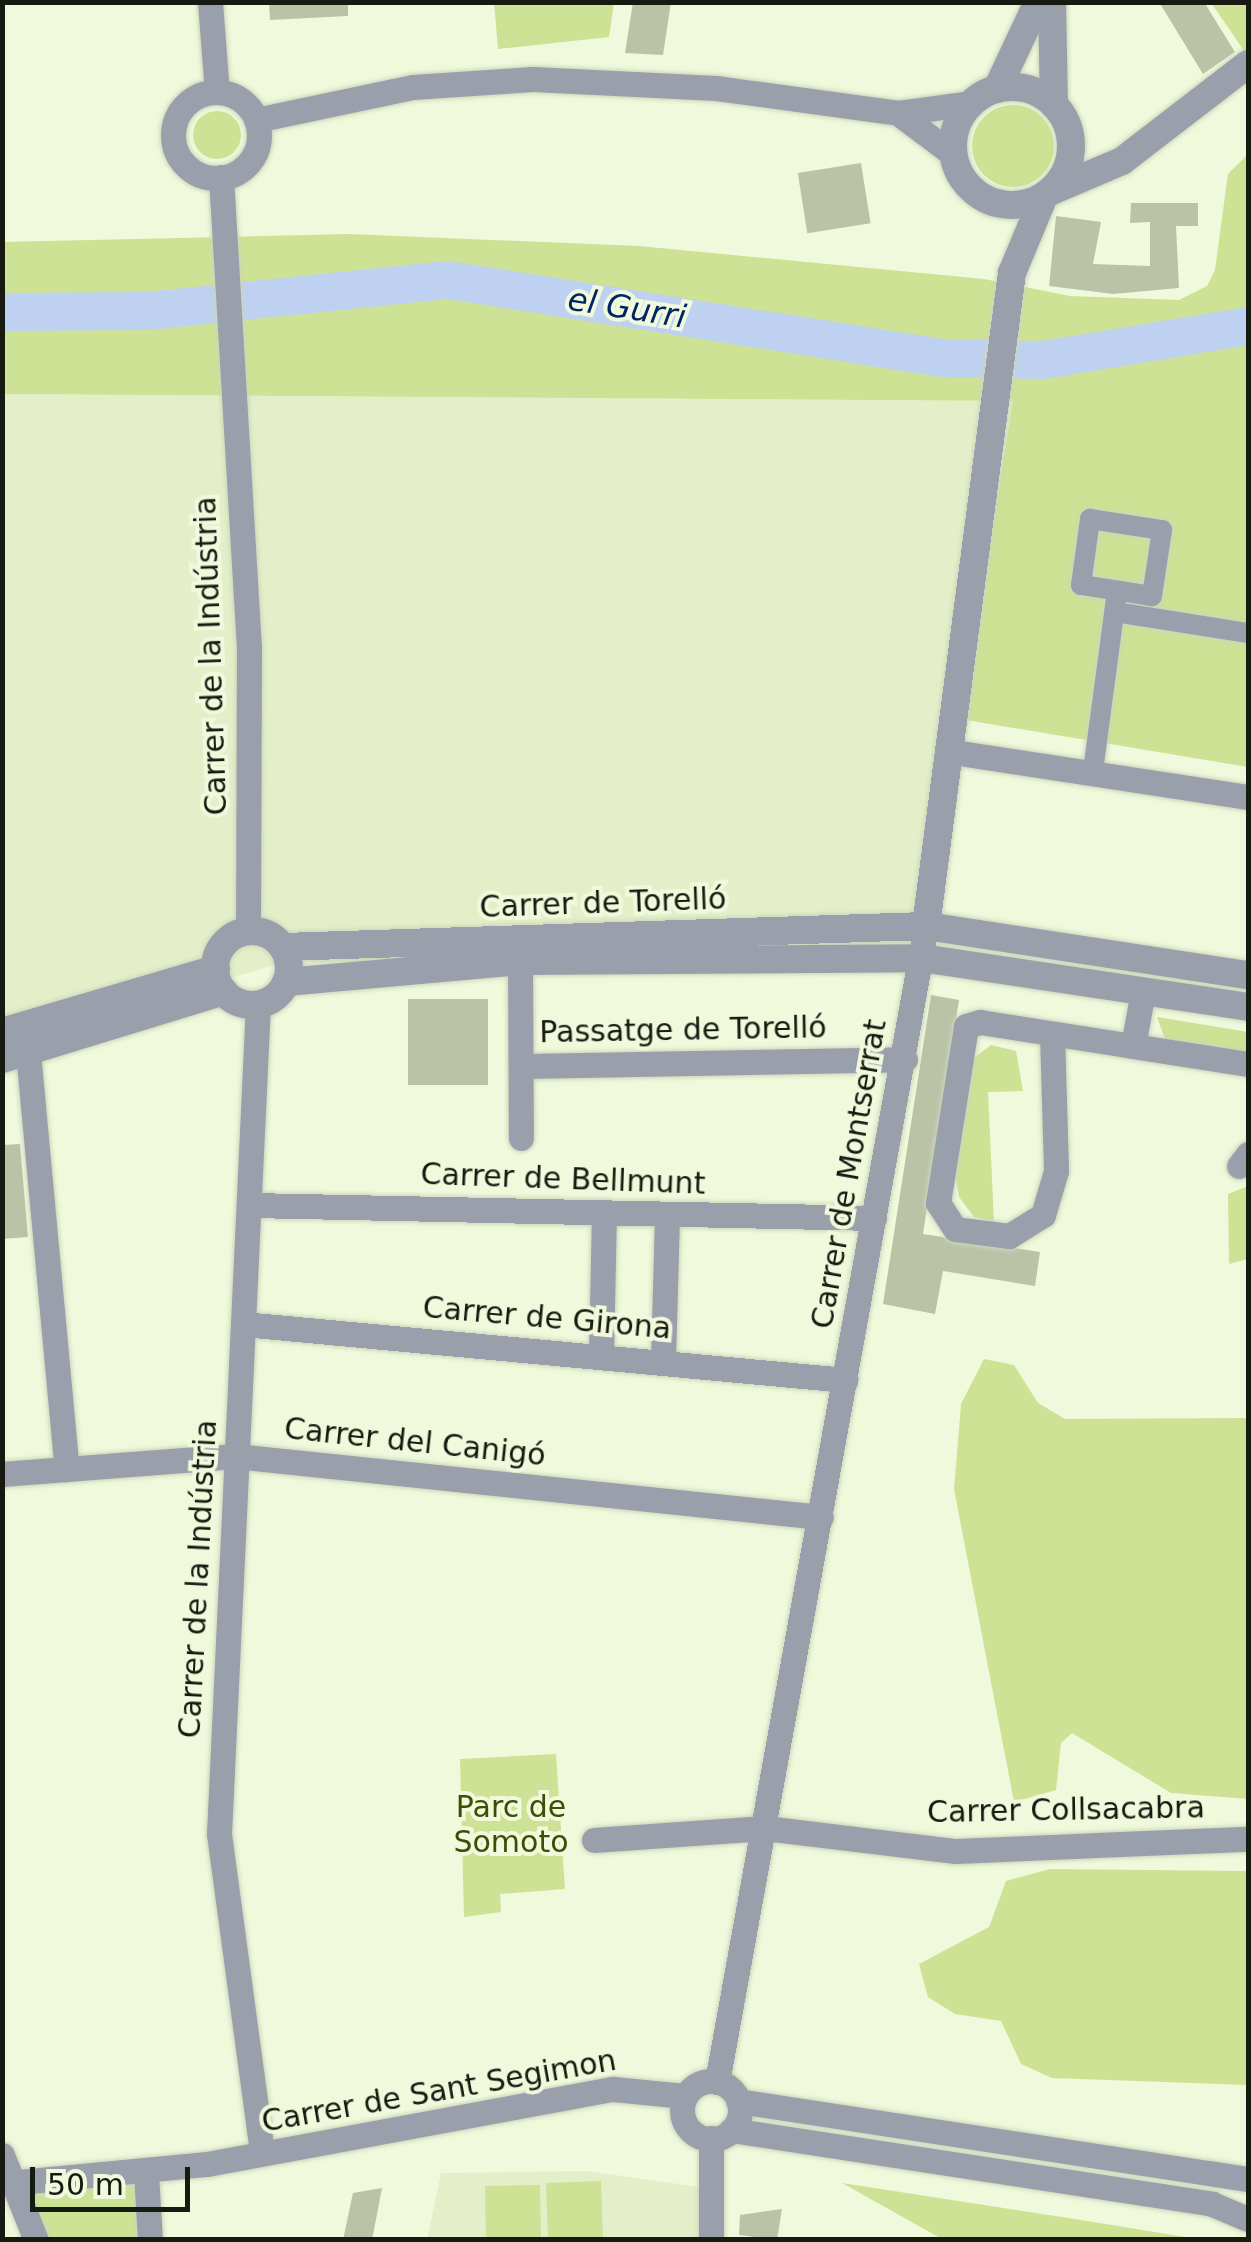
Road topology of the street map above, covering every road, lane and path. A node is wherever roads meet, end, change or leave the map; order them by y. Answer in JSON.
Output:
{"nodes":[{"id":1,"x":210,"y":2,"type":"edge"},
{"id":2,"x":1038,"y":2,"type":"edge"},
{"id":3,"x":1052,"y":2,"type":"edge"},
{"id":4,"x":1246,"y":71,"type":"edge"},
{"id":5,"x":217,"y":92,"type":"junction"},
{"id":6,"x":985,"y":96,"type":"junction"},
{"id":7,"x":1054,"y":105,"type":"junction"},
{"id":8,"x":898,"y":113,"type":"junction"},
{"id":9,"x":256,"y":120,"type":"junction"},
{"id":10,"x":1069,"y":134,"type":"junction"},
{"id":11,"x":1146,"y":140,"type":"junction"},
{"id":12,"x":954,"y":155,"type":"junction"},
{"id":13,"x":222,"y":177,"type":"junction"},
{"id":14,"x":1046,"y":194,"type":"junction"},
{"id":15,"x":987,"y":199,"type":"junction"},
{"id":16,"x":1012,"y":276,"type":"junction"},
{"id":17,"x":1116,"y":601,"type":"junction"},
{"id":18,"x":1248,"y":633,"type":"edge"},
{"id":19,"x":953,"y":752,"type":"junction"},
{"id":20,"x":1093,"y":771,"type":"junction"},
{"id":21,"x":1248,"y":797,"type":"edge"},
{"id":22,"x":926,"y":926,"type":"junction"},
{"id":23,"x":248,"y":931,"type":"junction"},
{"id":24,"x":283,"y":947,"type":"junction"},
{"id":25,"x":921,"y":958,"type":"junction"},
{"id":26,"x":520,"y":961,"type":"junction"},
{"id":27,"x":1248,"y":975,"type":"edge"},
{"id":28,"x":220,"y":980,"type":"junction"},
{"id":29,"x":286,"y":982,"type":"junction"},
{"id":30,"x":1143,"y":991,"type":"junction"},
{"id":31,"x":258,"y":1004,"type":"junction"},
{"id":32,"x":1248,"y":1008,"type":"edge"},
{"id":33,"x":2,"y":1032,"type":"edge"},
{"id":34,"x":1052,"y":1034,"type":"junction"},
{"id":35,"x":1133,"y":1046,"type":"junction"},
{"id":36,"x":15,"y":1055,"type":"edge"},
{"id":37,"x":905,"y":1059,"type":"junction"},
{"id":38,"x":1248,"y":1064,"type":"edge"},
{"id":39,"x":523,"y":1066,"type":"junction"},
{"id":40,"x":522,"y":1138,"type":"dead end"},
{"id":41,"x":250,"y":1205,"type":"junction"},
{"id":42,"x":604,"y":1214,"type":"junction"},
{"id":43,"x":666,"y":1216,"type":"junction"},
{"id":44,"x":874,"y":1218,"type":"junction"},
{"id":45,"x":243,"y":1324,"type":"junction"},
{"id":46,"x":601,"y":1355,"type":"junction"},
{"id":47,"x":662,"y":1360,"type":"junction"},
{"id":48,"x":844,"y":1380,"type":"junction"},
{"id":49,"x":235,"y":1456,"type":"junction"},
{"id":50,"x":67,"y":1469,"type":"junction"},
{"id":51,"x":2,"y":1474,"type":"edge"},
{"id":52,"x":821,"y":1517,"type":"junction"},
{"id":53,"x":765,"y":1828,"type":"junction"},
{"id":54,"x":594,"y":1840,"type":"dead end"},
{"id":55,"x":1248,"y":1840,"type":"edge"},
{"id":56,"x":717,"y":2082,"type":"junction"},
{"id":57,"x":685,"y":2096,"type":"junction"},
{"id":58,"x":738,"y":2100,"type":"junction"},
{"id":59,"x":721,"y":2134,"type":"junction"},
{"id":60,"x":262,"y":2154,"type":"junction"},
{"id":61,"x":2,"y":2156,"type":"edge"},
{"id":62,"x":146,"y":2173,"type":"junction"},
{"id":63,"x":1248,"y":2179,"type":"edge"},
{"id":64,"x":19,"y":2182,"type":"junction"},
{"id":65,"x":1248,"y":2188,"type":"edge"},
{"id":66,"x":1248,"y":2221,"type":"edge"},
{"id":67,"x":36,"y":2240,"type":"edge"},
{"id":68,"x":150,"y":2240,"type":"edge"},
{"id":69,"x":711,"y":2240,"type":"edge"}],
"edges":[{"from":1,"to":5,"type":"street"},
{"from":2,"to":6,"type":"street"},
{"from":3,"to":7,"type":"street"},
{"from":4,"to":11,"type":"street"},
{"from":5,"to":9,"type":"street"},
{"from":5,"to":13,"type":"street"},
{"from":6,"to":7,"type":"street"},
{"from":6,"to":8,"type":"street"},
{"from":6,"to":12,"type":"street"},
{"from":7,"to":10,"type":"street"},
{"from":8,"to":9,"type":"street"},
{"from":8,"to":12,"type":"street"},
{"from":9,"to":13,"type":"street"},
{"from":10,"to":11,"type":"street"},
{"from":10,"to":14,"type":"street"},
{"from":11,"to":14,"type":"street"},
{"from":12,"to":15,"type":"street"},
{"from":13,"to":23,"type":"street","name":"Carrer de la Indústria"},
{"from":14,"to":15,"type":"street"},
{"from":14,"to":16,"type":"street","name":"Carrer de Montserrat"},
{"from":15,"to":16,"type":"street","name":"Carrer de Montserrat"},
{"from":16,"to":19,"type":"street","name":"Carrer de Montserrat"},
{"from":17,"to":17,"type":"street"},
{"from":17,"to":18,"type":"street"},
{"from":17,"to":20,"type":"street"},
{"from":19,"to":20,"type":"street"},
{"from":19,"to":22,"type":"street","name":"Carrer de Montserrat"},
{"from":20,"to":21,"type":"street"},
{"from":22,"to":24,"type":"street","name":"Carrer de Torelló"},
{"from":22,"to":25,"type":"street","name":"Carrer de Montserrat"},
{"from":22,"to":27,"type":"street","name":"Carrer de Torelló"},
{"from":23,"to":24,"type":"street"},
{"from":23,"to":28,"type":"street"},
{"from":24,"to":29,"type":"street"},
{"from":25,"to":26,"type":"street","name":"Carrer de Torelló"},
{"from":25,"to":30,"type":"street","name":"Carrer de Torelló"},
{"from":25,"to":37,"type":"street","name":"Carrer de Montserrat"},
{"from":26,"to":29,"type":"street","name":"Carrer de Torelló"},
{"from":26,"to":39,"type":"street","name":"Passatge de Torelló"},
{"from":28,"to":31,"type":"street"},
{"from":28,"to":33,"type":"street"},
{"from":28,"to":36,"type":"street"},
{"from":29,"to":31,"type":"street"},
{"from":30,"to":32,"type":"street","name":"Carrer de Torelló"},
{"from":30,"to":35,"type":"street"},
{"from":31,"to":41,"type":"street","name":"Carrer de la Indústria"},
{"from":34,"to":34,"type":"street"},
{"from":34,"to":35,"type":"street"},
{"from":35,"to":38,"type":"street"},
{"from":36,"to":50,"type":"street"},
{"from":37,"to":39,"type":"street","name":"Passatge de Torelló"},
{"from":37,"to":44,"type":"street","name":"Carrer de Montserrat"},
{"from":39,"to":40,"type":"street","name":"Passatge de Torelló"},
{"from":41,"to":42,"type":"street","name":"Carrer de Bellmunt"},
{"from":41,"to":45,"type":"street","name":"Carrer de la Indústria"},
{"from":42,"to":43,"type":"street","name":"Carrer de Bellmunt"},
{"from":42,"to":46,"type":"street"},
{"from":43,"to":44,"type":"street","name":"Carrer de Bellmunt"},
{"from":43,"to":47,"type":"street"},
{"from":44,"to":48,"type":"street","name":"Carrer de Montserrat"},
{"from":45,"to":46,"type":"street","name":"Carrer de Girona"},
{"from":45,"to":49,"type":"street","name":"Carrer de la Indústria"},
{"from":46,"to":47,"type":"street","name":"Carrer de Girona"},
{"from":47,"to":48,"type":"street","name":"Carrer de Girona"},
{"from":48,"to":52,"type":"street","name":"Carrer de Montserrat"},
{"from":49,"to":50,"type":"street","name":"Carrer del Canigó"},
{"from":49,"to":52,"type":"street","name":"Carrer del Canigó"},
{"from":49,"to":60,"type":"street","name":"Carrer de la Indústria"},
{"from":50,"to":51,"type":"street","name":"Carrer del Canigó"},
{"from":52,"to":53,"type":"street","name":"Carrer de Montserrat"},
{"from":53,"to":54,"type":"street","name":"Carrer Collsacabra"},
{"from":53,"to":55,"type":"street","name":"Carrer Collsacabra"},
{"from":53,"to":56,"type":"street","name":"Carrer de Montserrat"},
{"from":56,"to":57,"type":"street"},
{"from":56,"to":58,"type":"street"},
{"from":57,"to":59,"type":"street"},
{"from":57,"to":60,"type":"street","name":"Carrer de Sant Segimon"},
{"from":58,"to":59,"type":"street"},
{"from":58,"to":63,"type":"street"},
{"from":59,"to":66,"type":"street"},
{"from":59,"to":69,"type":"street"},
{"from":60,"to":62,"type":"street","name":"Carrer de Sant Segimon"},
{"from":61,"to":64,"type":"street"},
{"from":62,"to":64,"type":"street","name":"Carrer de Sant Segimon"},
{"from":62,"to":68,"type":"street"},
{"from":64,"to":67,"type":"street"},
{"from":65,"to":66,"type":"street"}]}
